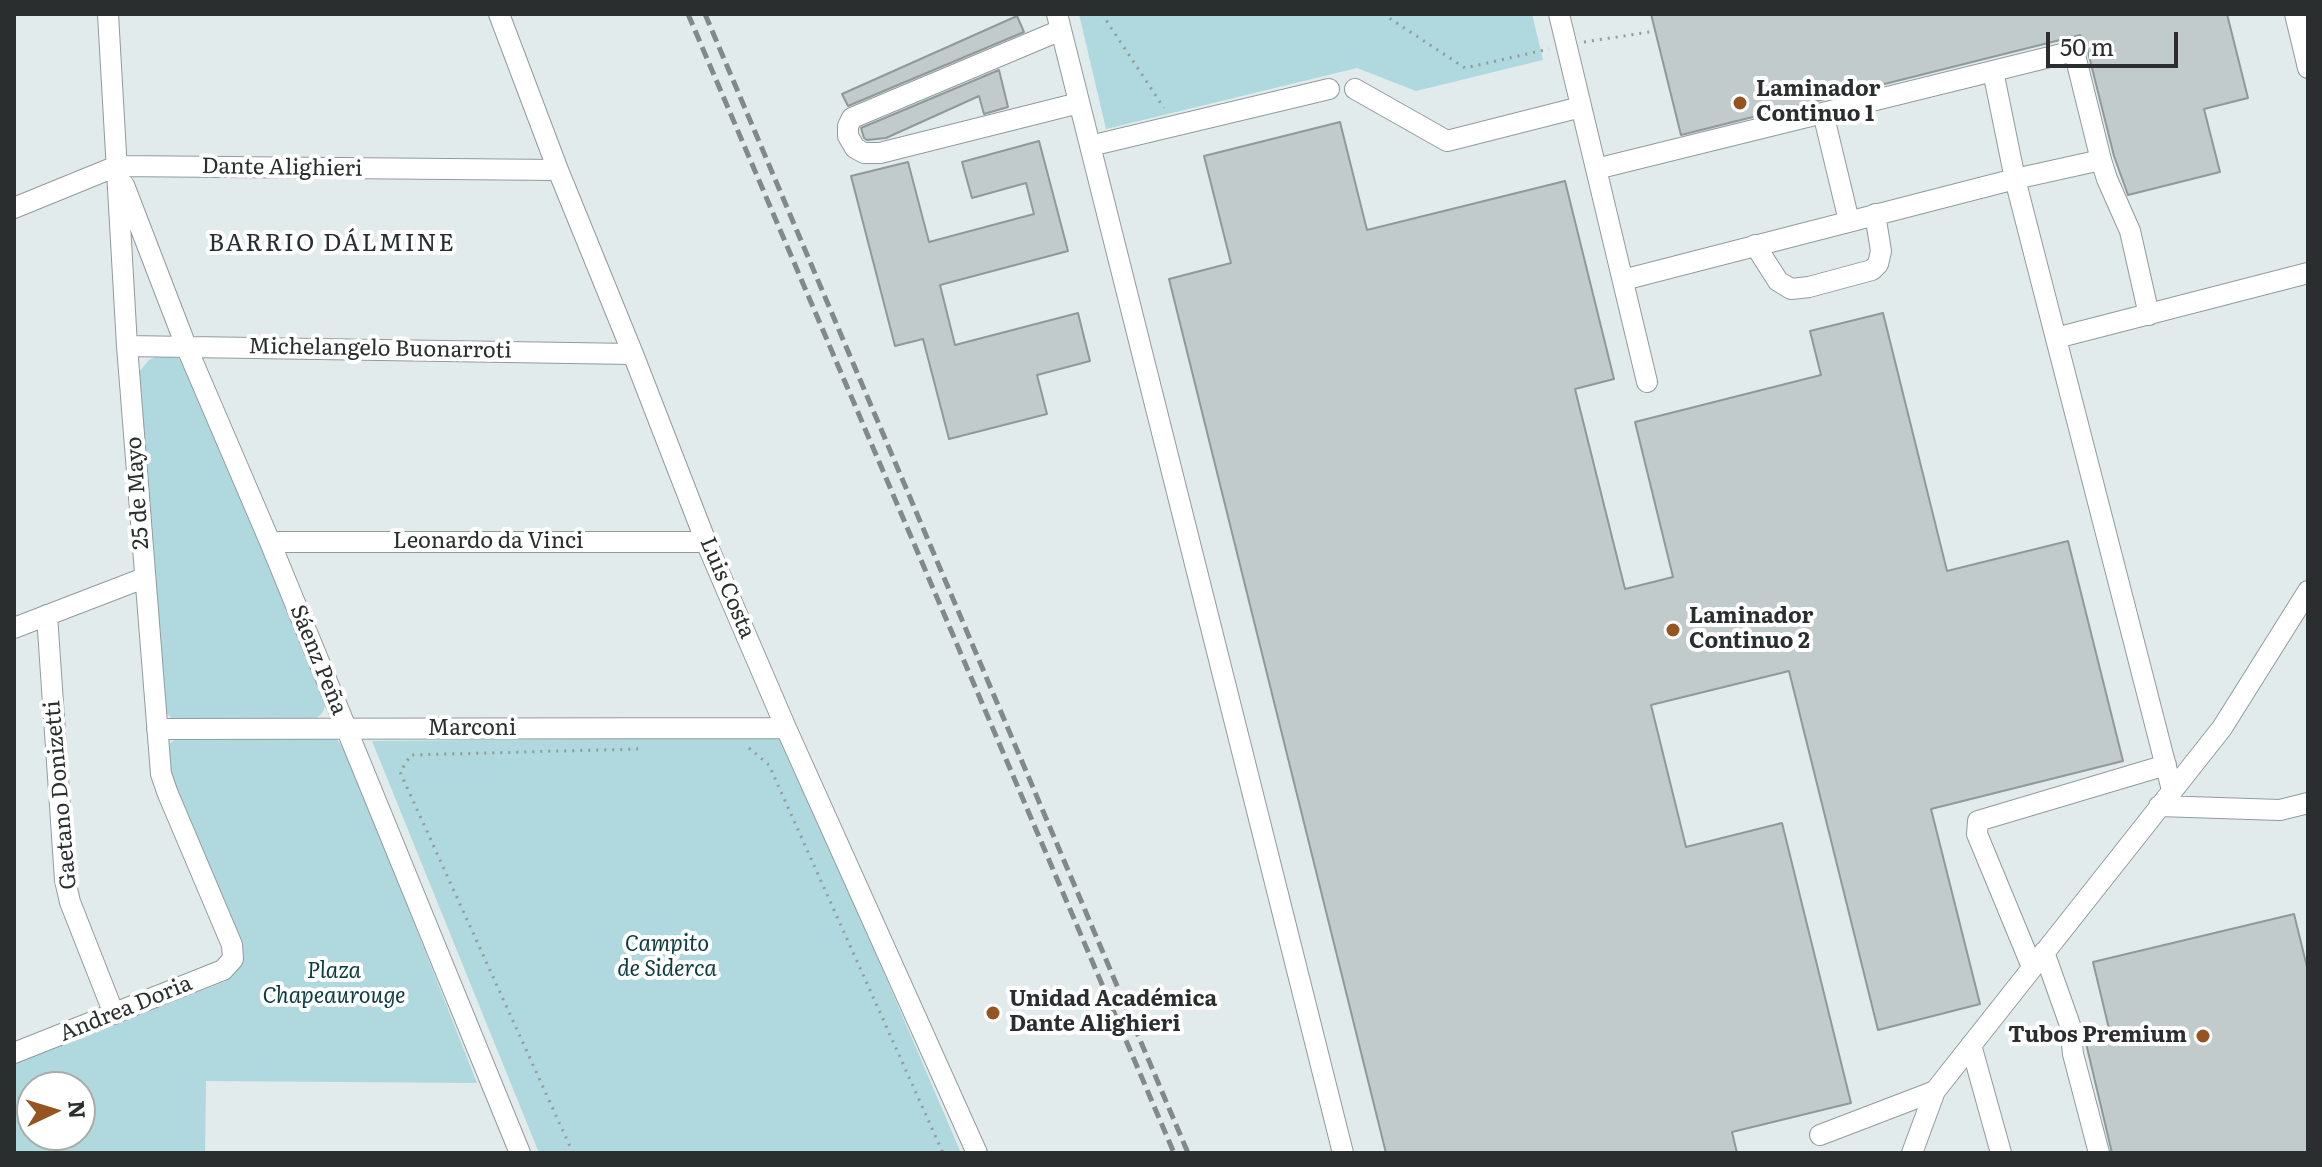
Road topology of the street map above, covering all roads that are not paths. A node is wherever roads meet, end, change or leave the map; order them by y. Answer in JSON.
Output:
{"nodes":[{"id":1,"x":108,"y":14,"type":"edge"},
{"id":2,"x":499,"y":14,"type":"edge"},
{"id":3,"x":1559,"y":14,"type":"edge"},
{"id":4,"x":2295,"y":14,"type":"edge"},
{"id":5,"x":1059,"y":22,"type":"edge"},
{"id":6,"x":2308,"y":68,"type":"edge"},
{"id":7,"x":1993,"y":71,"type":"junction"},
{"id":8,"x":1329,"y":89,"type":"dead end"},
{"id":9,"x":1355,"y":89,"type":"dead end"},
{"id":10,"x":1079,"y":103,"type":"junction"},
{"id":11,"x":1581,"y":107,"type":"junction"},
{"id":12,"x":1823,"y":113,"type":"junction"},
{"id":13,"x":1090,"y":146,"type":"junction"},
{"id":14,"x":2101,"y":160,"type":"junction"},
{"id":15,"x":117,"y":166,"type":"junction"},
{"id":16,"x":1596,"y":169,"type":"junction"},
{"id":17,"x":558,"y":170,"type":"junction"},
{"id":18,"x":2015,"y":179,"type":"junction"},
{"id":19,"x":14,"y":208,"type":"edge"},
{"id":20,"x":1875,"y":214,"type":"junction"},
{"id":21,"x":1849,"y":221,"type":"junction"},
{"id":22,"x":1755,"y":245,"type":"junction"},
{"id":23,"x":2308,"y":273,"type":"edge"},
{"id":24,"x":1623,"y":280,"type":"junction"},
{"id":25,"x":2149,"y":315,"type":"junction"},
{"id":26,"x":2056,"y":338,"type":"junction"},
{"id":27,"x":127,"y":346,"type":"junction"},
{"id":28,"x":186,"y":346,"type":"junction"},
{"id":29,"x":633,"y":354,"type":"junction"},
{"id":30,"x":1647,"y":382,"type":"dead end"},
{"id":31,"x":270,"y":542,"type":"junction"},
{"id":32,"x":706,"y":542,"type":"junction"},
{"id":33,"x":144,"y":578,"type":"junction"},
{"id":34,"x":2308,"y":591,"type":"edge"},
{"id":35,"x":47,"y":615,"type":"junction"},
{"id":36,"x":14,"y":628,"type":"edge"},
{"id":37,"x":786,"y":728,"type":"junction"},
{"id":38,"x":157,"y":729,"type":"junction"},
{"id":39,"x":347,"y":729,"type":"junction"},
{"id":40,"x":2166,"y":765,"type":"junction"},
{"id":41,"x":2172,"y":790,"type":"junction"},
{"id":42,"x":2308,"y":803,"type":"edge"},
{"id":43,"x":2159,"y":806,"type":"junction"},
{"id":44,"x":233,"y":959,"type":"joint"},
{"id":45,"x":2038,"y":960,"type":"junction"},
{"id":46,"x":114,"y":1014,"type":"junction"},
{"id":47,"x":1971,"y":1045,"type":"junction"},
{"id":48,"x":14,"y":1053,"type":"edge"},
{"id":49,"x":1935,"y":1091,"type":"junction"},
{"id":50,"x":1820,"y":1135,"type":"dead end"},
{"id":51,"x":520,"y":1153,"type":"edge"},
{"id":52,"x":977,"y":1153,"type":"edge"},
{"id":53,"x":1343,"y":1153,"type":"edge"},
{"id":54,"x":1912,"y":1153,"type":"edge"},
{"id":55,"x":2001,"y":1153,"type":"edge"},
{"id":56,"x":2099,"y":1153,"type":"edge"}],
"edges":[{"from":1,"to":15,"type":"street","name":"25 de Mayo"},
{"from":2,"to":17,"type":"street","name":"Luis Costa"},
{"from":3,"to":11,"type":"street"},
{"from":4,"to":6,"type":"street"},
{"from":5,"to":10,"type":"street"},
{"from":5,"to":10,"type":"street"},
{"from":7,"to":12,"type":"street"},
{"from":7,"to":14,"type":"street"},
{"from":7,"to":18,"type":"street"},
{"from":8,"to":13,"type":"street"},
{"from":9,"to":11,"type":"street"},
{"from":10,"to":13,"type":"street"},
{"from":11,"to":16,"type":"street"},
{"from":12,"to":16,"type":"street"},
{"from":12,"to":21,"type":"street"},
{"from":13,"to":53,"type":"street"},
{"from":14,"to":18,"type":"street"},
{"from":14,"to":25,"type":"street"},
{"from":15,"to":17,"type":"street","name":"Dante Alighieri"},
{"from":15,"to":19,"type":"street","name":"Dante Alighieri"},
{"from":15,"to":27,"type":"street","name":"25 de Mayo"},
{"from":15,"to":28,"type":"street","name":"Sáenz Peña"},
{"from":16,"to":24,"type":"street"},
{"from":17,"to":29,"type":"street","name":"Luis Costa"},
{"from":18,"to":20,"type":"street"},
{"from":18,"to":26,"type":"street"},
{"from":20,"to":21,"type":"street"},
{"from":20,"to":22,"type":"street"},
{"from":21,"to":22,"type":"street"},
{"from":22,"to":24,"type":"street"},
{"from":23,"to":25,"type":"street"},
{"from":24,"to":30,"type":"street"},
{"from":25,"to":26,"type":"street"},
{"from":26,"to":40,"type":"street"},
{"from":27,"to":28,"type":"street","name":"Michelangelo Buonarroti"},
{"from":27,"to":33,"type":"street","name":"25 de Mayo"},
{"from":28,"to":29,"type":"street","name":"Michelangelo Buonarroti"},
{"from":28,"to":31,"type":"street","name":"Sáenz Peña"},
{"from":29,"to":32,"type":"street","name":"Luis Costa"},
{"from":31,"to":32,"type":"street","name":"Leonardo da Vinci"},
{"from":31,"to":39,"type":"street","name":"Sáenz Peña"},
{"from":32,"to":37,"type":"street","name":"Luis Costa"},
{"from":33,"to":35,"type":"street"},
{"from":33,"to":38,"type":"street","name":"25 de Mayo"},
{"from":34,"to":41,"type":"street"},
{"from":35,"to":36,"type":"street"},
{"from":35,"to":46,"type":"street","name":"Gaetano Donizetti"},
{"from":37,"to":39,"type":"street","name":"Marconi"},
{"from":37,"to":52,"type":"street","name":"Luis Costa"},
{"from":38,"to":39,"type":"street","name":"Marconi"},
{"from":38,"to":44,"type":"street","name":"25 de Mayo"},
{"from":39,"to":51,"type":"street","name":"Sáenz Peña"},
{"from":40,"to":41,"type":"street"},
{"from":40,"to":45,"type":"street"},
{"from":41,"to":43,"type":"street"},
{"from":42,"to":43,"type":"street"},
{"from":43,"to":45,"type":"street"},
{"from":44,"to":46,"type":"street","name":"Andrea Doria"},
{"from":45,"to":47,"type":"street"},
{"from":45,"to":56,"type":"street"},
{"from":46,"to":48,"type":"street","name":"Andrea Doria"},
{"from":47,"to":49,"type":"street"},
{"from":47,"to":55,"type":"street"},
{"from":49,"to":50,"type":"street"},
{"from":49,"to":54,"type":"street"}]}
